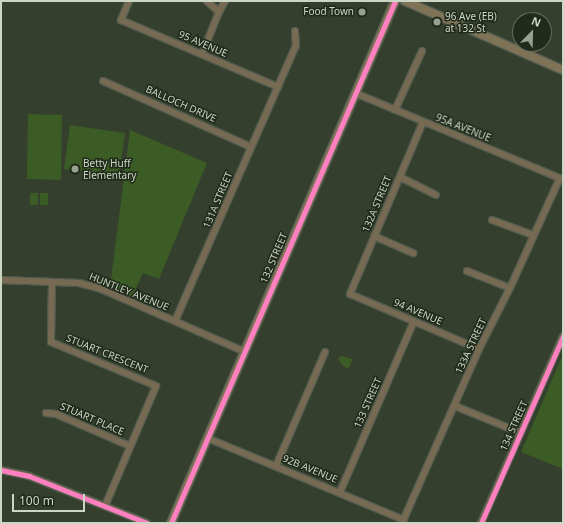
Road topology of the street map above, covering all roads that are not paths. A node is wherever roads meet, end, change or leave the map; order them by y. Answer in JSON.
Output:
{"nodes":[{"id":1,"x":129,"y":1,"type":"edge"},
{"id":2,"x":207,"y":1,"type":"edge"},
{"id":3,"x":225,"y":1,"type":"edge"},
{"id":4,"x":395,"y":1,"type":"edge"},
{"id":5,"x":405,"y":1,"type":"edge"},
{"id":6,"x":219,"y":12,"type":"junction"},
{"id":7,"x":295,"y":31,"type":"dead end"},
{"id":8,"x":422,"y":51,"type":"dead end"},
{"id":9,"x":202,"y":54,"type":"junction"},
{"id":10,"x":563,"y":70,"type":"edge"},
{"id":11,"x":103,"y":80,"type":"dead end"},
{"id":12,"x":278,"y":87,"type":"junction"},
{"id":13,"x":355,"y":93,"type":"junction"},
{"id":14,"x":395,"y":110,"type":"junction"},
{"id":15,"x":423,"y":122,"type":"junction"},
{"id":16,"x":251,"y":147,"type":"junction"},
{"id":17,"x":400,"y":177,"type":"junction"},
{"id":18,"x":561,"y":179,"type":"edge"},
{"id":19,"x":436,"y":195,"type":"dead end"},
{"id":20,"x":492,"y":220,"type":"dead end"},
{"id":21,"x":533,"y":235,"type":"junction"},
{"id":22,"x":374,"y":236,"type":"junction"},
{"id":23,"x":413,"y":253,"type":"dead end"},
{"id":24,"x":467,"y":271,"type":"dead end"},
{"id":25,"x":1,"y":280,"type":"edge"},
{"id":26,"x":52,"y":282,"type":"junction"},
{"id":27,"x":510,"y":288,"type":"junction"},
{"id":28,"x":350,"y":294,"type":"joint"},
{"id":29,"x":175,"y":321,"type":"junction"},
{"id":30,"x":414,"y":322,"type":"junction"},
{"id":31,"x":563,"y":336,"type":"edge"},
{"id":32,"x":561,"y":344,"type":"edge"},
{"id":33,"x":479,"y":349,"type":"junction"},
{"id":34,"x":243,"y":351,"type":"junction"},
{"id":35,"x":325,"y":352,"type":"dead end"},
{"id":36,"x":455,"y":406,"type":"junction"},
{"id":37,"x":46,"y":413,"type":"dead end"},
{"id":38,"x":521,"y":433,"type":"junction"},
{"id":39,"x":206,"y":438,"type":"junction"},
{"id":40,"x":130,"y":446,"type":"junction"},
{"id":41,"x":276,"y":466,"type":"junction"},
{"id":42,"x":1,"y":470,"type":"edge"},
{"id":43,"x":340,"y":492,"type":"junction"},
{"id":44,"x":104,"y":506,"type":"junction"},
{"id":45,"x":403,"y":521,"type":"edge"},
{"id":46,"x":147,"y":523,"type":"edge"},
{"id":47,"x":171,"y":523,"type":"edge"},
{"id":48,"x":481,"y":523,"type":"edge"}],
"edges":[{"from":1,"to":9,"type":"street","name":"95 AVENUE"},
{"from":2,"to":6,"type":"street"},
{"from":3,"to":6,"type":"street"},
{"from":4,"to":13,"type":"main road","name":"132 STREET"},
{"from":5,"to":10,"type":"main road"},
{"from":6,"to":9,"type":"street"},
{"from":7,"to":12,"type":"street","name":"131A STREET"},
{"from":8,"to":14,"type":"street"},
{"from":9,"to":12,"type":"street","name":"95 AVENUE"},
{"from":11,"to":16,"type":"street","name":"BALLOCH DRIVE"},
{"from":12,"to":16,"type":"street","name":"131A STREET"},
{"from":13,"to":14,"type":"street","name":"95A AVENUE"},
{"from":13,"to":34,"type":"main road","name":"132 STREET"},
{"from":14,"to":15,"type":"street","name":"95A AVENUE"},
{"from":15,"to":17,"type":"street","name":"132A STREET"},
{"from":15,"to":18,"type":"street","name":"95A AVENUE"},
{"from":16,"to":29,"type":"street","name":"131A STREET"},
{"from":17,"to":19,"type":"street"},
{"from":17,"to":22,"type":"street","name":"132A STREET"},
{"from":18,"to":21,"type":"street","name":"133A STREET"},
{"from":20,"to":21,"type":"street"},
{"from":21,"to":27,"type":"street","name":"133A STREET"},
{"from":22,"to":23,"type":"street"},
{"from":22,"to":28,"type":"street","name":"132A STREET"},
{"from":24,"to":27,"type":"street"},
{"from":25,"to":26,"type":"street","name":"HUNTLEY AVENUE"},
{"from":26,"to":29,"type":"street","name":"HUNTLEY AVENUE"},
{"from":26,"to":40,"type":"street","name":"STUART CRESCENT"},
{"from":27,"to":33,"type":"street","name":"133A STREET"},
{"from":28,"to":30,"type":"street","name":"94 AVENUE"},
{"from":29,"to":34,"type":"street","name":"HUNTLEY AVENUE"},
{"from":30,"to":33,"type":"street","name":"94 AVENUE"},
{"from":30,"to":43,"type":"street","name":"133 STREET"},
{"from":31,"to":32,"type":"street","name":"134 STREET"},
{"from":32,"to":38,"type":"street","name":"134 STREET"},
{"from":33,"to":36,"type":"street","name":"133A STREET"},
{"from":34,"to":39,"type":"main road","name":"132 STREET"},
{"from":35,"to":41,"type":"street"},
{"from":36,"to":38,"type":"street"},
{"from":36,"to":45,"type":"street","name":"133A STREET"},
{"from":37,"to":40,"type":"street","name":"STUART PLACE"},
{"from":38,"to":48,"type":"street","name":"134 STREET"},
{"from":39,"to":41,"type":"street","name":"92B AVENUE"},
{"from":39,"to":47,"type":"main road","name":"132 STREET"},
{"from":40,"to":44,"type":"street","name":"STUART CRESCENT"},
{"from":41,"to":43,"type":"street","name":"92B AVENUE"},
{"from":42,"to":44,"type":"street"},
{"from":43,"to":45,"type":"street","name":"92B AVENUE"},
{"from":44,"to":46,"type":"street"}]}
